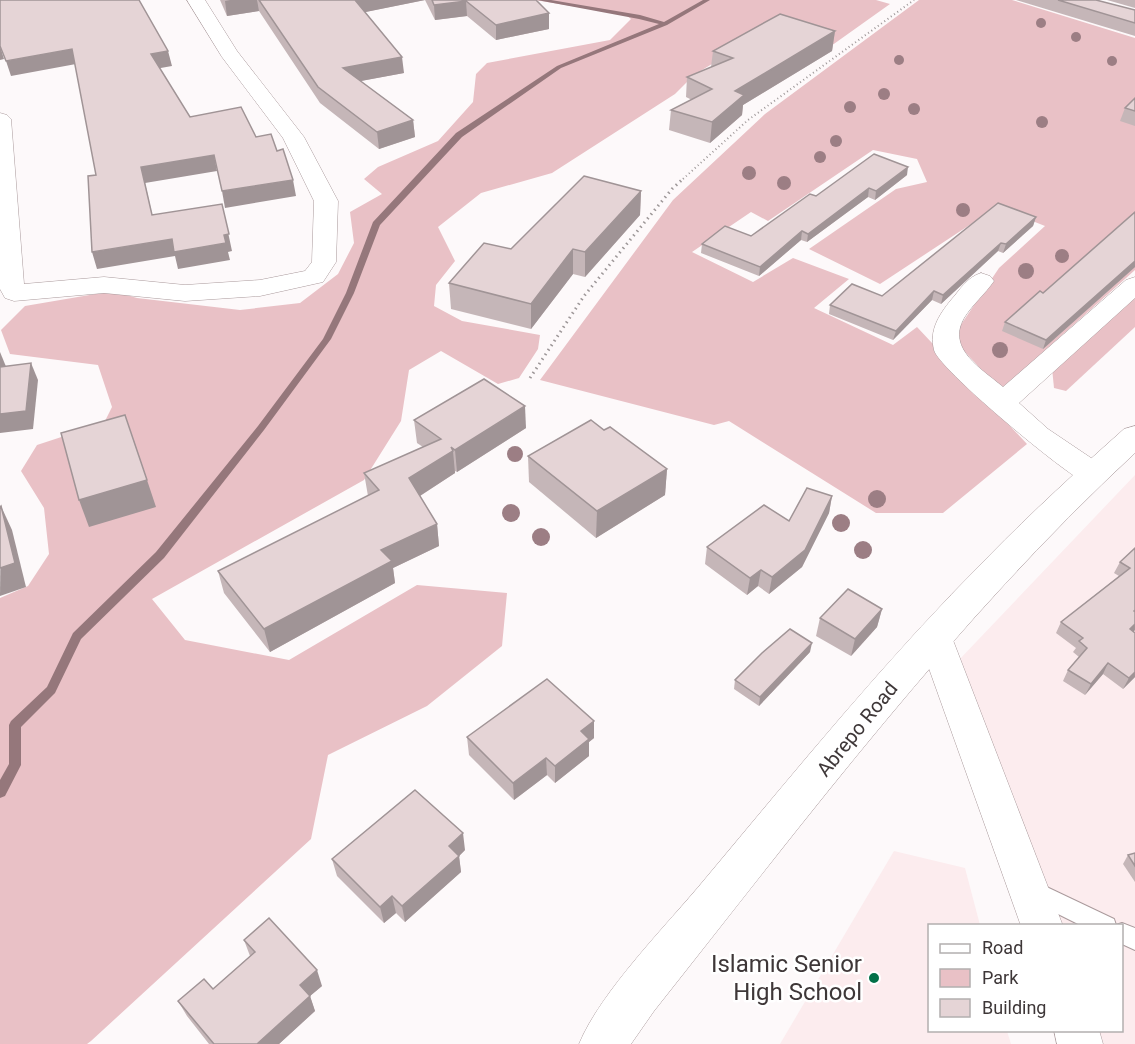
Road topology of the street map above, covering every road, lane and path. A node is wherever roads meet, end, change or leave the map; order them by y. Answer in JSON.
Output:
{"nodes":[{"id":1,"x":196,"y":0,"type":"edge"},
{"id":2,"x":914,"y":0,"type":"edge"},
{"id":3,"x":0,"y":119,"type":"edge"},
{"id":4,"x":981,"y":281,"type":"dead end"},
{"id":5,"x":1135,"y":285,"type":"edge"},
{"id":6,"x":530,"y":378,"type":"dead end"},
{"id":7,"x":1000,"y":404,"type":"junction"},
{"id":8,"x":1135,"y":436,"type":"edge"},
{"id":9,"x":1092,"y":473,"type":"junction"},
{"id":10,"x":934,"y":635,"type":"junction"},
{"id":11,"x":1030,"y":890,"type":"junction"},
{"id":12,"x":1041,"y":924,"type":"edge"},
{"id":13,"x":1102,"y":924,"type":"edge"},
{"id":14,"x":603,"y":1044,"type":"edge"}],
"edges":[{"from":1,"to":3,"type":"street"},
{"from":2,"to":6,"type":"path"},
{"from":4,"to":7,"type":"street"},
{"from":5,"to":7,"type":"street"},
{"from":7,"to":9,"type":"street"},
{"from":8,"to":9,"type":"main road","name":"Abrepo Road"},
{"from":9,"to":10,"type":"main road","name":"Abrepo Road"},
{"from":10,"to":11,"type":"street"},
{"from":10,"to":14,"type":"main road","name":"Abrepo Road"},
{"from":11,"to":12,"type":"street"},
{"from":11,"to":13,"type":"lane"}]}
